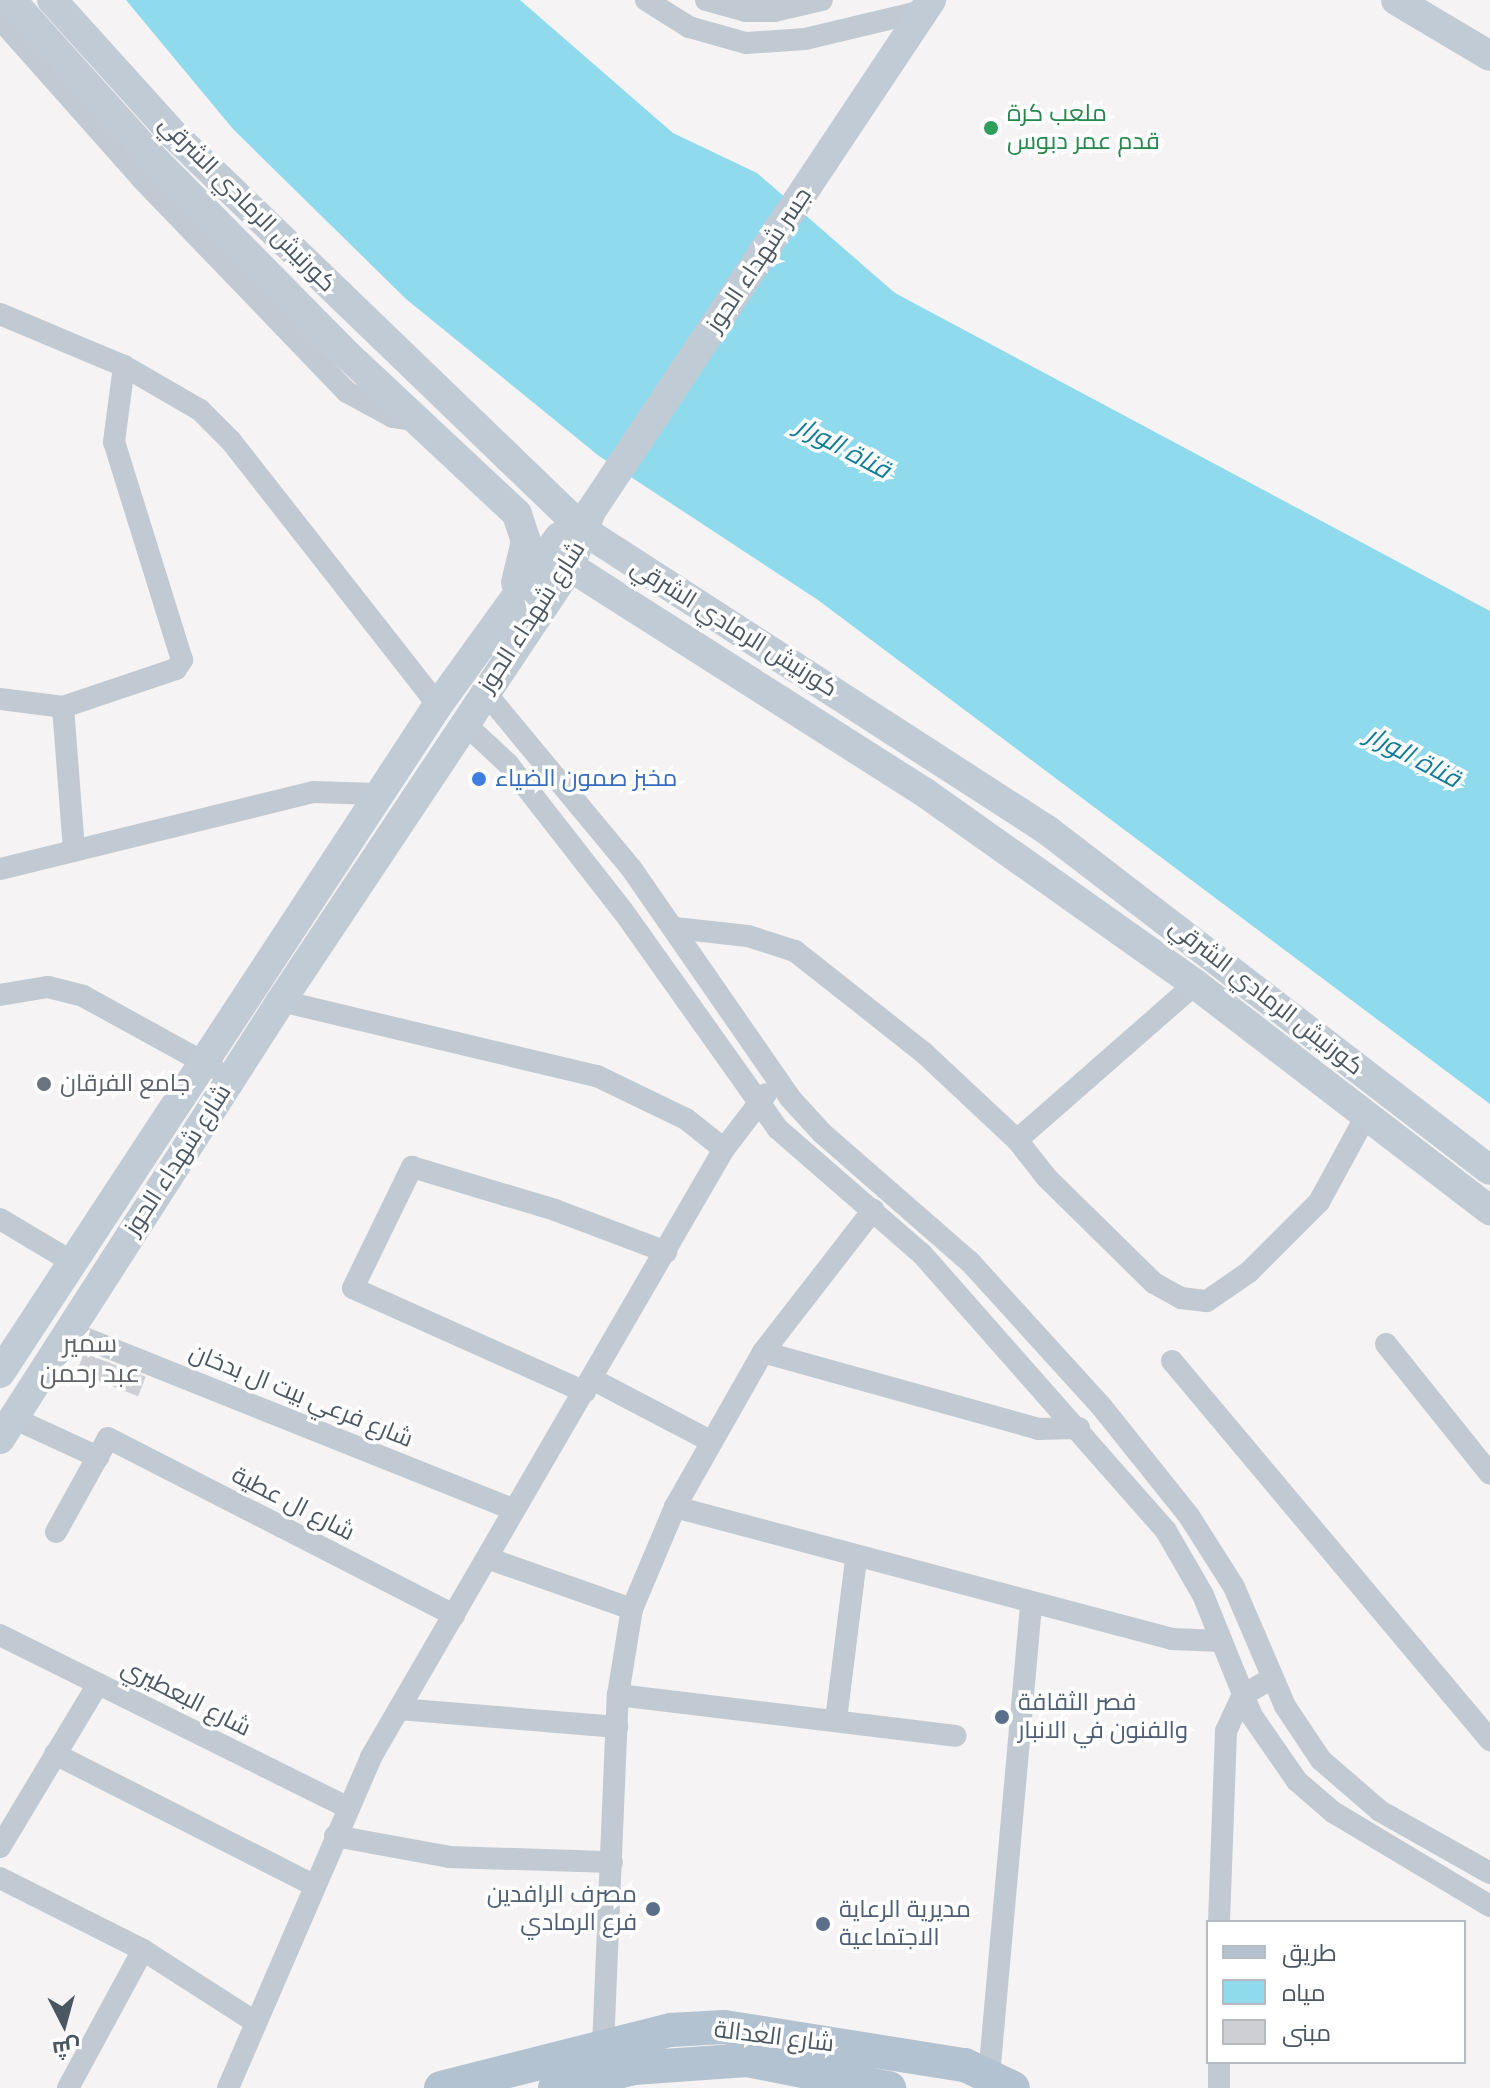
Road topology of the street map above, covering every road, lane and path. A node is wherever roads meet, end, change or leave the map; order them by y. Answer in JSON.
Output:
{"nodes":[{"id":1,"x":11,"y":0,"type":"edge"},
{"id":2,"x":52,"y":0,"type":"edge"},
{"id":3,"x":646,"y":0,"type":"edge"},
{"id":4,"x":706,"y":0,"type":"edge"},
{"id":5,"x":822,"y":0,"type":"edge"},
{"id":6,"x":1396,"y":0,"type":"edge"},
{"id":7,"x":932,"y":3,"type":"edge"},
{"id":8,"x":0,"y":19,"type":"edge"},
{"id":9,"x":1490,"y":56,"type":"edge"},
{"id":10,"x":0,"y":314,"type":"edge"},
{"id":11,"x":124,"y":366,"type":"junction"},
{"id":12,"x":419,"y":421,"type":"junction"},
{"id":13,"x":484,"y":432,"type":"junction"},
{"id":14,"x":460,"y":458,"type":"junction"},
{"id":15,"x":584,"y":522,"type":"junction"},
{"id":16,"x":558,"y":560,"type":"junction"},
{"id":17,"x":512,"y":598,"type":"junction"},
{"id":18,"x":617,"y":599,"type":"junction"},
{"id":19,"x":538,"y":615,"type":"junction"},
{"id":20,"x":484,"y":691,"type":"junction"},
{"id":21,"x":0,"y":699,"type":"edge"},
{"id":22,"x":438,"y":705,"type":"junction"},
{"id":23,"x":63,"y":707,"type":"junction"},
{"id":24,"x":463,"y":722,"type":"junction"},
{"id":25,"x":379,"y":794,"type":"junction"},
{"id":26,"x":74,"y":851,"type":"junction"},
{"id":27,"x":0,"y":869,"type":"edge"},
{"id":28,"x":675,"y":928,"type":"junction"},
{"id":29,"x":1195,"y":984,"type":"junction"},
{"id":30,"x":0,"y":995,"type":"edge"},
{"id":31,"x":281,"y":1001,"type":"junction"},
{"id":32,"x":202,"y":1061,"type":"junction"},
{"id":33,"x":231,"y":1078,"type":"junction"},
{"id":34,"x":778,"y":1081,"type":"junction"},
{"id":35,"x":758,"y":1102,"type":"junction"},
{"id":36,"x":1367,"y":1114,"type":"junction"},
{"id":37,"x":1017,"y":1140,"type":"junction"},
{"id":38,"x":724,"y":1149,"type":"junction"},
{"id":39,"x":1490,"y":1170,"type":"edge"},
{"id":40,"x":873,"y":1210,"type":"junction"},
{"id":41,"x":1490,"y":1210,"type":"edge"},
{"id":42,"x":0,"y":1219,"type":"edge"},
{"id":43,"x":666,"y":1252,"type":"junction"},
{"id":44,"x":72,"y":1262,"type":"junction"},
{"id":45,"x":67,"y":1331,"type":"junction"},
{"id":46,"x":1386,"y":1344,"type":"dead end"},
{"id":47,"x":763,"y":1352,"type":"junction"},
{"id":48,"x":1172,"y":1361,"type":"dead end"},
{"id":49,"x":1,"y":1369,"type":"edge"},
{"id":50,"x":588,"y":1385,"type":"junction"},
{"id":51,"x":1079,"y":1428,"type":"junction"},
{"id":52,"x":6,"y":1429,"type":"edge"},
{"id":53,"x":710,"y":1441,"type":"junction"},
{"id":54,"x":103,"y":1448,"type":"junction"},
{"id":55,"x":1490,"y":1474,"type":"edge"},
{"id":56,"x":675,"y":1507,"type":"junction"},
{"id":57,"x":515,"y":1510,"type":"junction"},
{"id":58,"x":56,"y":1532,"type":"dead end"},
{"id":59,"x":487,"y":1558,"type":"junction"},
{"id":60,"x":856,"y":1559,"type":"junction"},
{"id":61,"x":1031,"y":1603,"type":"junction"},
{"id":62,"x":632,"y":1609,"type":"junction"},
{"id":63,"x":454,"y":1615,"type":"junction"},
{"id":64,"x":1,"y":1637,"type":"edge"},
{"id":65,"x":1221,"y":1641,"type":"junction"},
{"id":66,"x":1273,"y":1678,"type":"junction"},
{"id":67,"x":98,"y":1684,"type":"junction"},
{"id":68,"x":618,"y":1695,"type":"junction"},
{"id":69,"x":1243,"y":1695,"type":"junction"},
{"id":70,"x":399,"y":1709,"type":"junction"},
{"id":71,"x":836,"y":1720,"type":"junction"},
{"id":72,"x":617,"y":1727,"type":"junction"},
{"id":73,"x":956,"y":1736,"type":"dead end"},
{"id":74,"x":1490,"y":1740,"type":"edge"},
{"id":75,"x":55,"y":1754,"type":"junction"},
{"id":76,"x":348,"y":1808,"type":"junction"},
{"id":77,"x":335,"y":1836,"type":"junction"},
{"id":78,"x":0,"y":1847,"type":"edge"},
{"id":79,"x":612,"y":1862,"type":"junction"},
{"id":80,"x":1490,"y":1873,"type":"edge"},
{"id":81,"x":0,"y":1878,"type":"edge"},
{"id":82,"x":313,"y":1885,"type":"junction"},
{"id":83,"x":1490,"y":1906,"type":"edge"},
{"id":84,"x":1219,"y":1920,"type":"edge"},
{"id":85,"x":143,"y":1950,"type":"junction"},
{"id":86,"x":255,"y":2022,"type":"junction"},
{"id":87,"x":603,"y":2047,"type":"junction"},
{"id":88,"x":1219,"y":2064,"type":"edge"},
{"id":89,"x":1001,"y":2082,"type":"edge"},
{"id":90,"x":68,"y":2088,"type":"edge"},
{"id":91,"x":228,"y":2088,"type":"edge"},
{"id":92,"x":441,"y":2088,"type":"edge"},
{"id":93,"x":555,"y":2088,"type":"edge"},
{"id":94,"x":889,"y":2088,"type":"edge"},
{"id":95,"x":1219,"y":2088,"type":"edge"}],
"edges":[{"from":1,"to":12,"type":"main road","name":"كورنيش الرمادي الشرقي"},
{"from":2,"to":13,"type":"main road","name":"كورنيش الرمادي الشرقي"},
{"from":3,"to":7,"type":"street"},
{"from":4,"to":5,"type":"street"},
{"from":6,"to":9,"type":"main road"},
{"from":7,"to":15,"type":"main road","name":"جسر شهداء الحوز"},
{"from":8,"to":12,"type":"street"},
{"from":10,"to":11,"type":"street"},
{"from":11,"to":22,"type":"street"},
{"from":11,"to":23,"type":"street"},
{"from":12,"to":14,"type":"main road","name":"كورنيش الرمادي الشرقي"},
{"from":13,"to":14,"type":"main road"},
{"from":13,"to":15,"type":"main road","name":"كورنيش الرمادي الشرقي"},
{"from":14,"to":17,"type":"main road","name":"كورنيش الرمادي الشرقي"},
{"from":15,"to":16,"type":"main road","name":"شارع شهداء الحوز"},
{"from":15,"to":39,"type":"main road","name":"كورنيش الرمادي الشرقي"},
{"from":16,"to":17,"type":"main road","name":"شارع شهداء الحوز"},
{"from":16,"to":18,"type":"main road","name":"كورنيش الرمادي الشرقي"},
{"from":16,"to":19,"type":"main road","name":"شارع شهداء الحوز"},
{"from":17,"to":22,"type":"main road","name":"شارع شهداء الحوز"},
{"from":18,"to":19,"type":"main road"},
{"from":18,"to":29,"type":"main road","name":"كورنيش الرمادي الشرقي"},
{"from":19,"to":20,"type":"main road","name":"شارع شهداء الحوز"},
{"from":20,"to":24,"type":"main road","name":"شارع شهداء الحوز"},
{"from":20,"to":28,"type":"street"},
{"from":21,"to":23,"type":"street"},
{"from":22,"to":25,"type":"main road","name":"شارع شهداء الحوز"},
{"from":23,"to":26,"type":"street"},
{"from":24,"to":31,"type":"main road","name":"شارع شهداء الحوز"},
{"from":24,"to":35,"type":"street"},
{"from":25,"to":26,"type":"street"},
{"from":25,"to":32,"type":"main road","name":"شارع شهداء الحوز"},
{"from":26,"to":27,"type":"street"},
{"from":28,"to":34,"type":"street"},
{"from":28,"to":37,"type":"street"},
{"from":29,"to":36,"type":"main road","name":"كورنيش الرمادي الشرقي"},
{"from":29,"to":37,"type":"street"},
{"from":30,"to":32,"type":"street"},
{"from":31,"to":33,"type":"main road","name":"شارع شهداء الحوز"},
{"from":31,"to":38,"type":"street"},
{"from":32,"to":33,"type":"street"},
{"from":32,"to":44,"type":"main road","name":"شارع شهداء الحوز"},
{"from":33,"to":45,"type":"main road","name":"شارع شهداء الحوز"},
{"from":34,"to":35,"type":"street"},
{"from":34,"to":66,"type":"street"},
{"from":35,"to":38,"type":"street"},
{"from":35,"to":40,"type":"street"},
{"from":36,"to":37,"type":"street"},
{"from":36,"to":41,"type":"main road","name":"كورنيش الرمادي الشرقي"},
{"from":38,"to":43,"type":"street"},
{"from":40,"to":47,"type":"street"},
{"from":40,"to":51,"type":"street"},
{"from":42,"to":44,"type":"street"},
{"from":43,"to":50,"type":"street"},
{"from":43,"to":50,"type":"street"},
{"from":44,"to":49,"type":"main road","name":"شارع شهداء الحوز"},
{"from":45,"to":52,"type":"main road","name":"شارع شهداء الحوز"},
{"from":45,"to":57,"type":"street","name":"شارع فرعي بيت ال بدخان"},
{"from":46,"to":55,"type":"street"},
{"from":47,"to":51,"type":"street"},
{"from":47,"to":53,"type":"street"},
{"from":48,"to":74,"type":"street"},
{"from":50,"to":53,"type":"street"},
{"from":50,"to":57,"type":"street"},
{"from":51,"to":65,"type":"street"},
{"from":52,"to":54,"type":"street","name":"شارع ال عطية"},
{"from":53,"to":56,"type":"street"},
{"from":54,"to":58,"type":"street"},
{"from":54,"to":63,"type":"street","name":"شارع ال عطية"},
{"from":56,"to":60,"type":"street"},
{"from":56,"to":62,"type":"street"},
{"from":57,"to":59,"type":"street"},
{"from":59,"to":62,"type":"street"},
{"from":59,"to":63,"type":"street"},
{"from":60,"to":61,"type":"street"},
{"from":60,"to":71,"type":"street"},
{"from":61,"to":65,"type":"street"},
{"from":61,"to":89,"type":"street"},
{"from":62,"to":68,"type":"street"},
{"from":63,"to":70,"type":"street"},
{"from":64,"to":67,"type":"street","name":"شارع البعطيري"},
{"from":65,"to":69,"type":"street"},
{"from":66,"to":69,"type":"street"},
{"from":66,"to":80,"type":"street"},
{"from":67,"to":75,"type":"street"},
{"from":67,"to":76,"type":"street","name":"شارع البعطيري"},
{"from":68,"to":71,"type":"street"},
{"from":68,"to":72,"type":"street"},
{"from":69,"to":83,"type":"street"},
{"from":69,"to":84,"type":"street"},
{"from":70,"to":72,"type":"street"},
{"from":70,"to":76,"type":"street"},
{"from":71,"to":73,"type":"street"},
{"from":72,"to":79,"type":"street"},
{"from":75,"to":78,"type":"street"},
{"from":75,"to":82,"type":"street"},
{"from":76,"to":77,"type":"street"},
{"from":77,"to":79,"type":"street"},
{"from":77,"to":82,"type":"street"},
{"from":79,"to":87,"type":"street"},
{"from":81,"to":85,"type":"street"},
{"from":82,"to":86,"type":"street"},
{"from":85,"to":86,"type":"street"},
{"from":85,"to":90,"type":"street"},
{"from":86,"to":91,"type":"street"},
{"from":87,"to":89,"type":"main road","name":"شارع العدالة"},
{"from":87,"to":92,"type":"main road","name":"شارع العدالة"},
{"from":88,"to":95,"type":"street"},
{"from":93,"to":94,"type":"main road","name":"شارع العدالة"}]}
